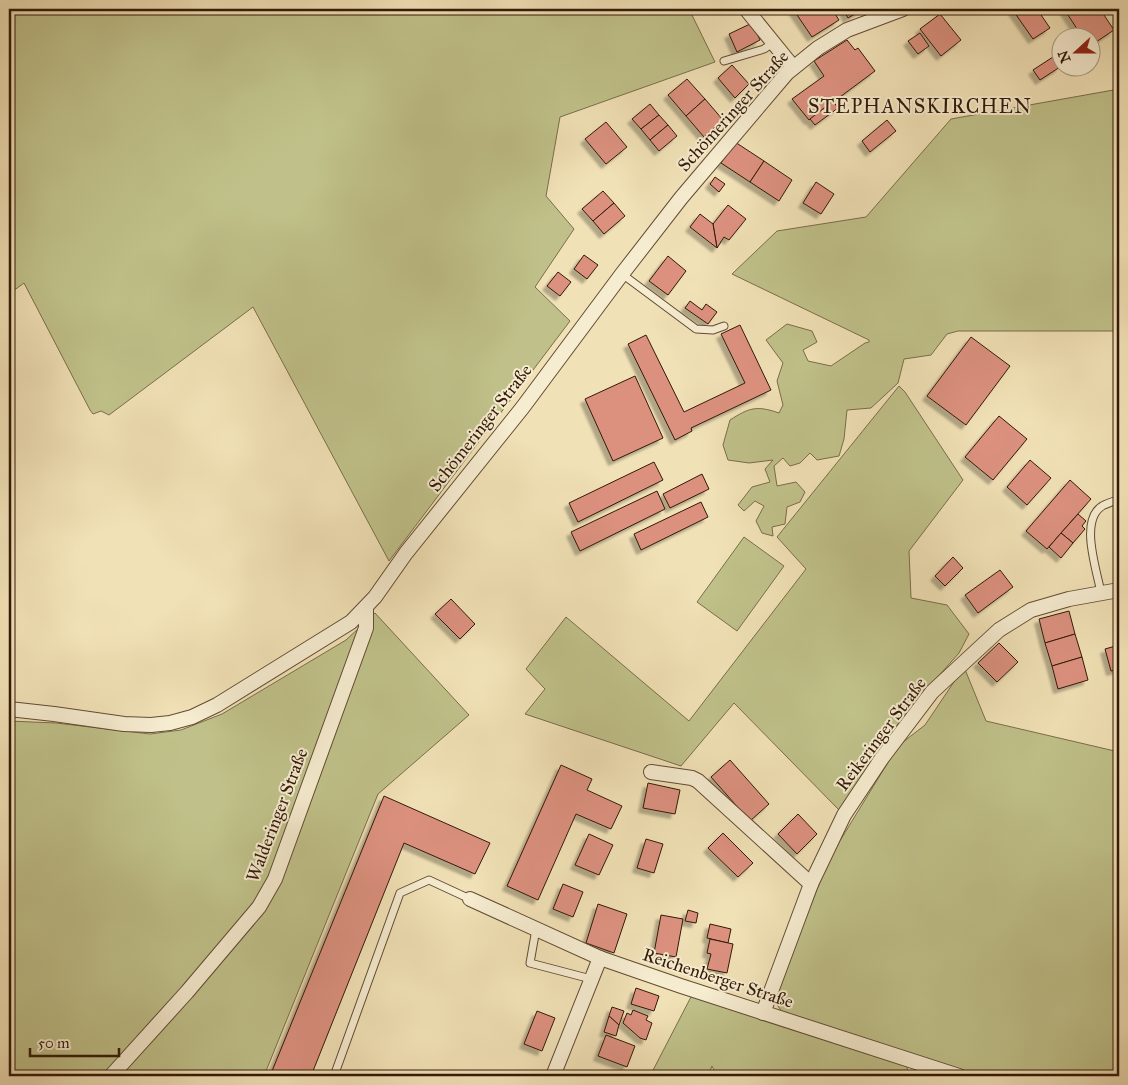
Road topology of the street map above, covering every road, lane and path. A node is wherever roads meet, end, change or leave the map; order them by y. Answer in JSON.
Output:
{"nodes":[{"id":1,"x":746,"y":9,"type":"edge"},
{"id":2,"x":903,"y":9,"type":"edge"},
{"id":3,"x":773,"y":43,"type":"junction"},
{"id":4,"x":724,"y":61,"type":"dead end"},
{"id":5,"x":792,"y":67,"type":"junction"},
{"id":6,"x":622,"y":274,"type":"junction"},
{"id":7,"x":724,"y":326,"type":"dead end"},
{"id":8,"x":1119,"y":501,"type":"edge"},
{"id":9,"x":1119,"y":590,"type":"edge"},
{"id":10,"x":1101,"y":593,"type":"junction"},
{"id":11,"x":366,"y":608,"type":"junction"},
{"id":12,"x":9,"y":709,"type":"edge"},
{"id":13,"x":651,"y":772,"type":"dead end"},
{"id":14,"x":811,"y":884,"type":"junction"},
{"id":15,"x":470,"y":899,"type":"joint"},
{"id":16,"x":536,"y":929,"type":"junction"},
{"id":17,"x":600,"y":958,"type":"junction"},
{"id":18,"x":590,"y":979,"type":"junction"},
{"id":19,"x":763,"y":1013,"type":"junction"},
{"id":20,"x":111,"y":1076,"type":"edge"},
{"id":21,"x":334,"y":1076,"type":"edge"},
{"id":22,"x":553,"y":1076,"type":"edge"},
{"id":23,"x":959,"y":1076,"type":"edge"}],
"edges":[{"from":1,"to":3,"type":"street"},
{"from":2,"to":5,"type":"street","name":"Schömeringer Straße"},
{"from":3,"to":4,"type":"lane"},
{"from":3,"to":5,"type":"street"},
{"from":5,"to":6,"type":"street","name":"Schömeringer Straße"},
{"from":6,"to":7,"type":"lane"},
{"from":6,"to":11,"type":"street","name":"Schömeringer Straße"},
{"from":8,"to":10,"type":"lane"},
{"from":9,"to":10,"type":"street","name":"Reikeringer Straße"},
{"from":10,"to":14,"type":"street","name":"Reikeringer Straße"},
{"from":11,"to":12,"type":"street","name":"Schömeringer Straße"},
{"from":11,"to":20,"type":"street","name":"Walderinger Straße"},
{"from":13,"to":14,"type":"street"},
{"from":14,"to":19,"type":"street","name":"Reikeringer Straße"},
{"from":15,"to":16,"type":"street","name":"Reichenberger Straße"},
{"from":15,"to":21,"type":"lane"},
{"from":16,"to":17,"type":"street","name":"Reichenberger Straße"},
{"from":16,"to":18,"type":"lane"},
{"from":17,"to":18,"type":"street"},
{"from":17,"to":19,"type":"street","name":"Reichenberger Straße"},
{"from":18,"to":22,"type":"street"},
{"from":19,"to":23,"type":"street","name":"Reichenberger Straße"}]}
